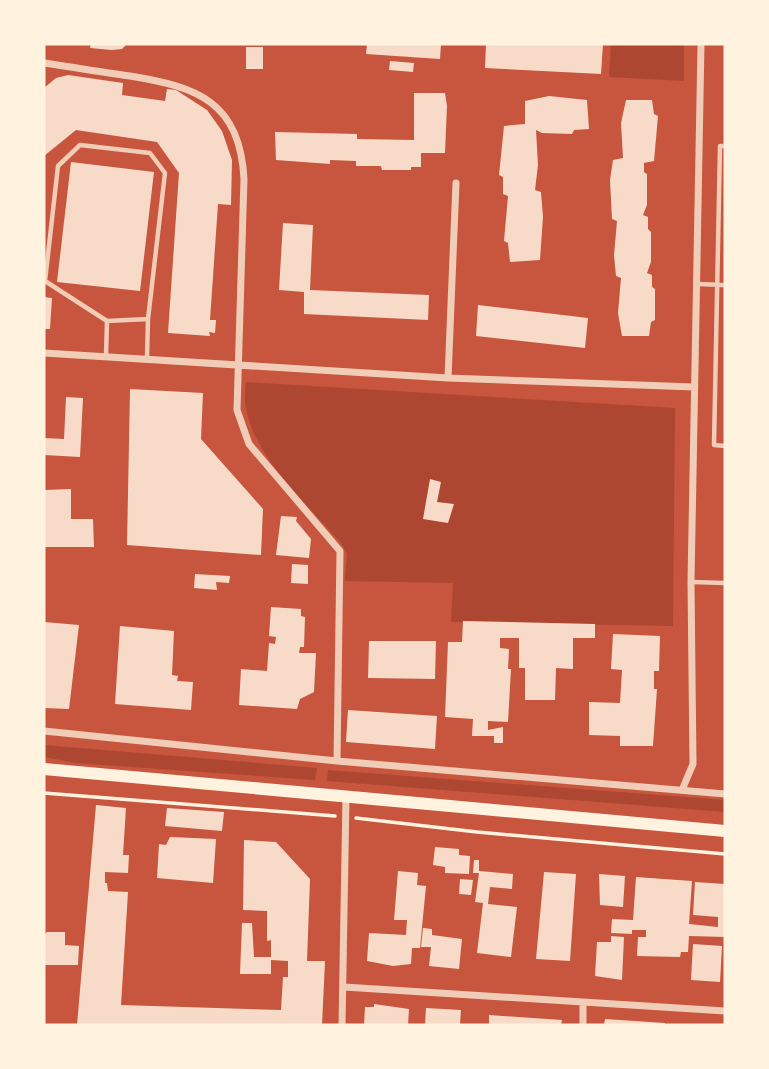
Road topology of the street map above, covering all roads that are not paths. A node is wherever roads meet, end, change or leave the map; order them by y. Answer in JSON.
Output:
{"nodes":[{"id":1,"x":701,"y":44,"type":"edge"},
{"id":2,"x":44,"y":63,"type":"edge"},
{"id":3,"x":725,"y":146,"type":"edge"},
{"id":4,"x":456,"y":183,"type":"dead end"},
{"id":5,"x":696,"y":284,"type":"junction"},
{"id":6,"x":722,"y":285,"type":"edge"},
{"id":7,"x":148,"y":319,"type":"junction"},
{"id":8,"x":107,"y":321,"type":"junction"},
{"id":9,"x":44,"y":353,"type":"edge"},
{"id":10,"x":106,"y":356,"type":"junction"},
{"id":11,"x":147,"y":357,"type":"junction"},
{"id":12,"x":237,"y":363,"type":"junction"},
{"id":13,"x":448,"y":378,"type":"junction"},
{"id":14,"x":694,"y":387,"type":"junction"},
{"id":15,"x":725,"y":446,"type":"edge"},
{"id":16,"x":691,"y":582,"type":"junction"},
{"id":17,"x":725,"y":583,"type":"edge"},
{"id":18,"x":44,"y":731,"type":"edge"},
{"id":19,"x":337,"y":761,"type":"junction"},
{"id":20,"x":44,"y":769,"type":"edge"},
{"id":21,"x":682,"y":790,"type":"junction"},
{"id":22,"x":725,"y":794,"type":"edge"},
{"id":23,"x":346,"y":797,"type":"junction"},
{"id":24,"x":725,"y":831,"type":"edge"},
{"id":25,"x":344,"y":987,"type":"junction"},
{"id":26,"x":583,"y":1002,"type":"junction"},
{"id":27,"x":725,"y":1011,"type":"edge"},
{"id":28,"x":342,"y":1025,"type":"edge"},
{"id":29,"x":583,"y":1025,"type":"edge"}],
"edges":[{"from":1,"to":5,"type":"street"},
{"from":2,"to":12,"type":"street"},
{"from":3,"to":6,"type":"lane"},
{"from":4,"to":13,"type":"street"},
{"from":5,"to":6,"type":"lane"},
{"from":5,"to":14,"type":"street"},
{"from":6,"to":15,"type":"lane"},
{"from":7,"to":8,"type":"lane"},
{"from":7,"to":8,"type":"lane"},
{"from":7,"to":11,"type":"lane"},
{"from":8,"to":10,"type":"lane"},
{"from":9,"to":10,"type":"street"},
{"from":10,"to":11,"type":"street"},
{"from":11,"to":12,"type":"street"},
{"from":12,"to":13,"type":"street"},
{"from":12,"to":19,"type":"street"},
{"from":13,"to":14,"type":"street"},
{"from":14,"to":16,"type":"street"},
{"from":16,"to":17,"type":"lane"},
{"from":16,"to":21,"type":"street"},
{"from":18,"to":19,"type":"street"},
{"from":19,"to":21,"type":"street"},
{"from":20,"to":23,"type":"main road"},
{"from":21,"to":22,"type":"street"},
{"from":23,"to":24,"type":"main road"},
{"from":23,"to":25,"type":"street"},
{"from":25,"to":26,"type":"street"},
{"from":25,"to":28,"type":"street"},
{"from":26,"to":27,"type":"street"},
{"from":26,"to":29,"type":"street"}]}
